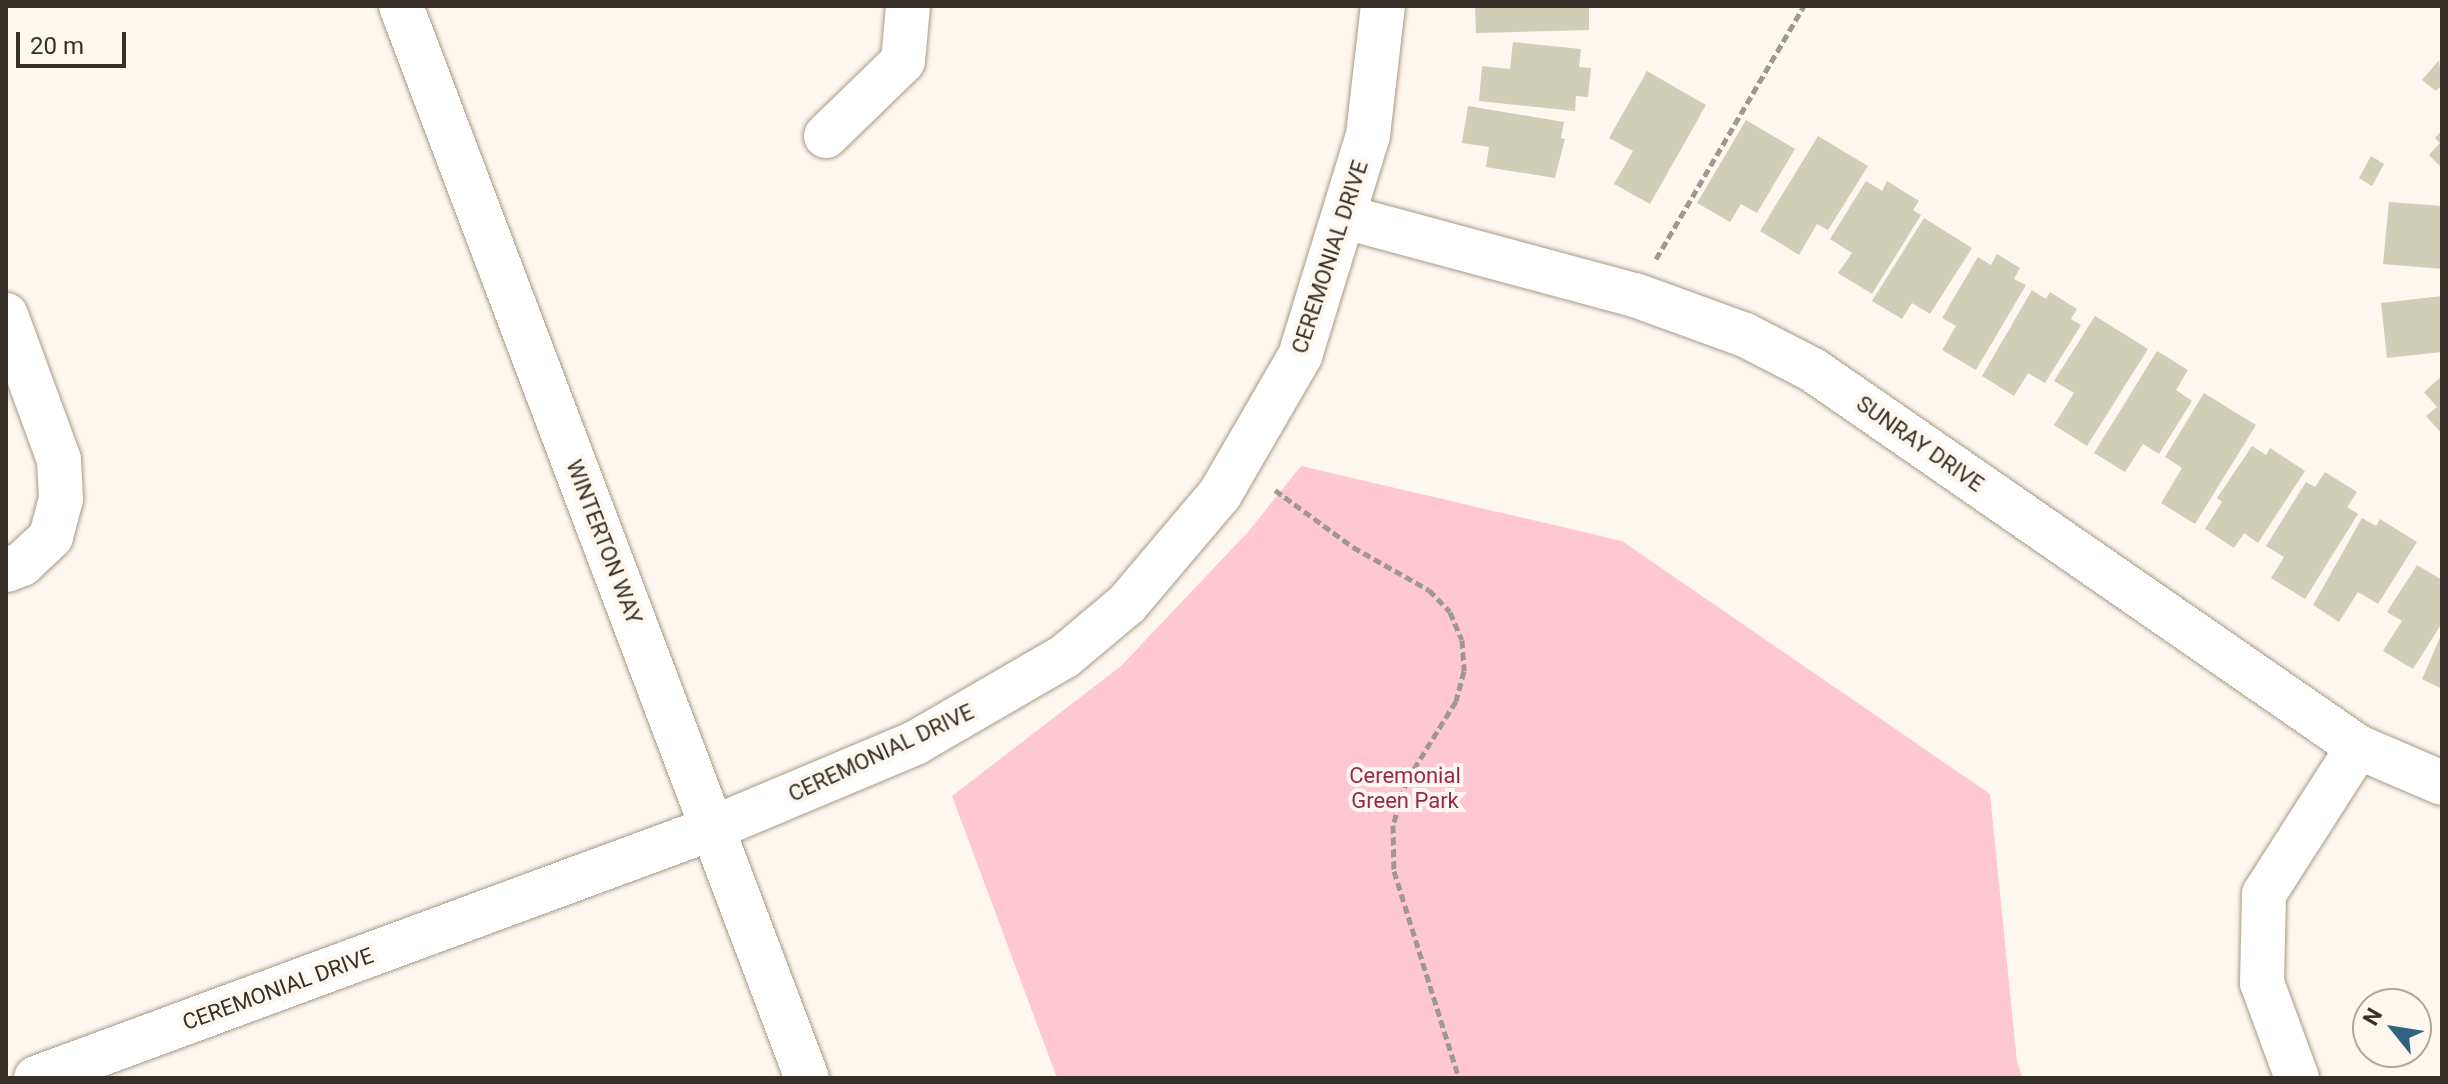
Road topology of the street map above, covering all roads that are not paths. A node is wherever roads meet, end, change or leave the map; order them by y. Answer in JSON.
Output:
{"nodes":[{"id":1,"x":401,"y":6,"type":"edge"},
{"id":2,"x":908,"y":6,"type":"edge"},
{"id":3,"x":1383,"y":6,"type":"edge"},
{"id":4,"x":826,"y":136,"type":"dead end"},
{"id":5,"x":1345,"y":217,"type":"junction"},
{"id":6,"x":6,"y":315,"type":"edge"},
{"id":7,"x":6,"y":570,"type":"edge"},
{"id":8,"x":2358,"y":747,"type":"junction"},
{"id":9,"x":2442,"y":783,"type":"edge"},
{"id":10,"x":713,"y":828,"type":"junction"},
{"id":11,"x":36,"y":1078,"type":"edge"},
{"id":12,"x":807,"y":1078,"type":"edge"},
{"id":13,"x":2297,"y":1078,"type":"edge"}],
"edges":[{"from":1,"to":10,"type":"street","name":"WINTERTON WAY"},
{"from":2,"to":4,"type":"street"},
{"from":3,"to":5,"type":"street","name":"CEREMONIAL DRIVE"},
{"from":5,"to":8,"type":"street","name":"SUNRAY DRIVE"},
{"from":5,"to":10,"type":"street","name":"CEREMONIAL DRIVE"},
{"from":6,"to":7,"type":"street"},
{"from":8,"to":9,"type":"street","name":"SUNRAY DRIVE"},
{"from":8,"to":13,"type":"street"},
{"from":10,"to":11,"type":"street","name":"CEREMONIAL DRIVE"},
{"from":10,"to":12,"type":"street","name":"WINTERTON WAY"}]}
